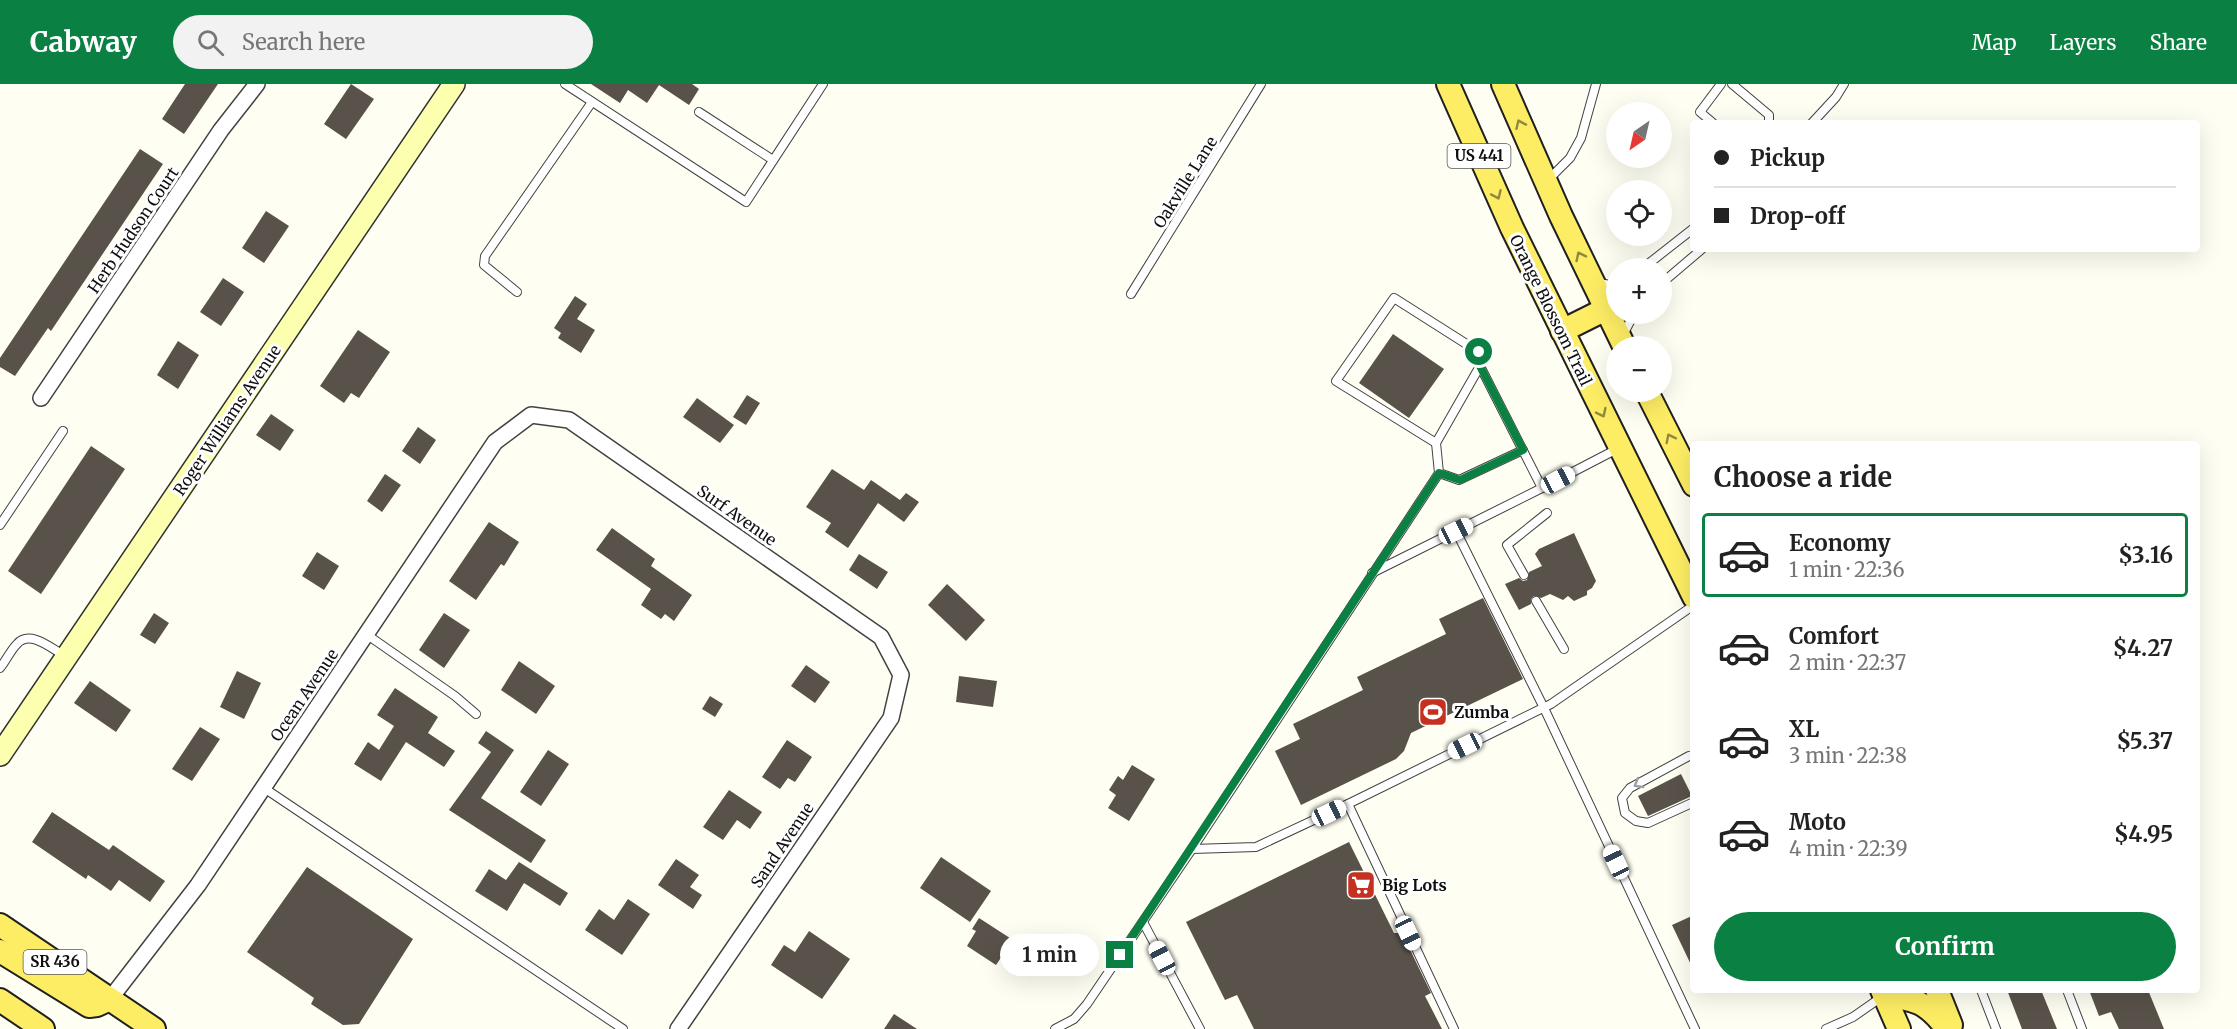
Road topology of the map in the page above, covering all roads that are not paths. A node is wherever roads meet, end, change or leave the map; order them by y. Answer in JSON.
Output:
{"nodes":[{"id":1,"x":257,"y":84,"type":"edge"},
{"id":2,"x":454,"y":84,"type":"edge"},
{"id":3,"x":565,"y":84,"type":"edge"},
{"id":4,"x":823,"y":84,"type":"edge"},
{"id":5,"x":1261,"y":84,"type":"edge"},
{"id":6,"x":1448,"y":84,"type":"edge"},
{"id":7,"x":1503,"y":84,"type":"edge"},
{"id":8,"x":1596,"y":84,"type":"edge"},
{"id":9,"x":1721,"y":84,"type":"edge"},
{"id":10,"x":1732,"y":84,"type":"edge"},
{"id":11,"x":1844,"y":84,"type":"edge"},
{"id":12,"x":592,"y":102,"type":"junction"},
{"id":13,"x":699,"y":112,"type":"dead end"},
{"id":14,"x":1709,"y":120,"type":"edge"},
{"id":15,"x":1769,"y":120,"type":"edge"},
{"id":16,"x":1815,"y":120,"type":"edge"},
{"id":17,"x":773,"y":160,"type":"junction"},
{"id":18,"x":1546,"y":182,"type":"junction"},
{"id":19,"x":1690,"y":231,"type":"edge"},
{"id":20,"x":1698,"y":252,"type":"edge"},
{"id":21,"x":1656,"y":258,"type":"edge"},
{"id":22,"x":1672,"y":274,"type":"edge"},
{"id":23,"x":1593,"y":282,"type":"junction"},
{"id":24,"x":1606,"y":284,"type":"edge"},
{"id":25,"x":517,"y":292,"type":"dead end"},
{"id":26,"x":1131,"y":294,"type":"dead end"},
{"id":27,"x":1606,"y":309,"type":"joint"},
{"id":28,"x":1562,"y":332,"type":"junction"},
{"id":29,"x":1480,"y":366,"type":"junction"},
{"id":30,"x":41,"y":398,"type":"dead end"},
{"id":31,"x":1652,"y":402,"type":"edge"},
{"id":32,"x":531,"y":415,"type":"joint"},
{"id":33,"x":63,"y":431,"type":"dead end"},
{"id":34,"x":1436,"y":443,"type":"junction"},
{"id":35,"x":1619,"y":448,"type":"junction"},
{"id":36,"x":1523,"y":450,"type":"junction"},
{"id":37,"x":1439,"y":473,"type":"junction"},
{"id":38,"x":1690,"y":478,"type":"edge"},
{"id":39,"x":1542,"y":488,"type":"junction"},
{"id":40,"x":1547,"y":513,"type":"dead end"},
{"id":41,"x":0,"y":525,"type":"edge"},
{"id":42,"x":1456,"y":531,"type":"junction"},
{"id":43,"x":1371,"y":574,"type":"junction"},
{"id":44,"x":1524,"y":575,"type":"dead end"},
{"id":45,"x":1690,"y":589,"type":"edge"},
{"id":46,"x":1536,"y":601,"type":"dead end"},
{"id":47,"x":1690,"y":608,"type":"edge"},
{"id":48,"x":366,"y":634,"type":"junction"},
{"id":49,"x":1564,"y":650,"type":"dead end"},
{"id":50,"x":67,"y":657,"type":"junction"},
{"id":51,"x":0,"y":668,"type":"edge"},
{"id":52,"x":901,"y":675,"type":"joint"},
{"id":53,"x":1544,"y":708,"type":"junction"},
{"id":54,"x":476,"y":714,"type":"dead end"},
{"id":55,"x":0,"y":755,"type":"edge"},
{"id":56,"x":1689,"y":756,"type":"dead end"},
{"id":57,"x":264,"y":788,"type":"junction"},
{"id":58,"x":1348,"y":804,"type":"junction"},
{"id":59,"x":1690,"y":804,"type":"edge"},
{"id":60,"x":1192,"y":849,"type":"junction"},
{"id":61,"x":1143,"y":922,"type":"junction"},
{"id":62,"x":0,"y":925,"type":"edge"},
{"id":63,"x":0,"y":951,"type":"edge"},
{"id":64,"x":1882,"y":993,"type":"edge"},
{"id":65,"x":1883,"y":993,"type":"edge"},
{"id":66,"x":1888,"y":993,"type":"edge"},
{"id":67,"x":1938,"y":993,"type":"edge"},
{"id":68,"x":1982,"y":993,"type":"edge"},
{"id":69,"x":2068,"y":993,"type":"edge"},
{"id":70,"x":110,"y":999,"type":"junction"},
{"id":71,"x":0,"y":1000,"type":"edge"},
{"id":72,"x":43,"y":1029,"type":"edge"},
{"id":73,"x":154,"y":1029,"type":"edge"},
{"id":74,"x":623,"y":1029,"type":"edge"},
{"id":75,"x":678,"y":1029,"type":"edge"},
{"id":76,"x":1055,"y":1029,"type":"edge"},
{"id":77,"x":1200,"y":1029,"type":"edge"},
{"id":78,"x":1454,"y":1029,"type":"edge"},
{"id":79,"x":1695,"y":1029,"type":"edge"},
{"id":80,"x":1826,"y":1029,"type":"edge"},
{"id":81,"x":1899,"y":1029,"type":"edge"},
{"id":82,"x":1947,"y":1029,"type":"edge"},
{"id":83,"x":1953,"y":1029,"type":"edge"},
{"id":84,"x":1996,"y":1029,"type":"edge"},
{"id":85,"x":2082,"y":1029,"type":"edge"}],
"edges":[{"from":1,"to":30,"type":"street","name":"Herb Hudson Court"},
{"from":2,"to":50,"type":"street","name":"Roger Williams Avenue"},
{"from":3,"to":12,"type":"lane"},
{"from":4,"to":17,"type":"lane"},
{"from":5,"to":26,"type":"lane","name":"Oakville Lane"},
{"from":6,"to":28,"type":"main road","name":"Orange Blossom Trail","number":"US 441","one_way":true},
{"from":18,"to":7,"type":"main road","number":"US 441","one_way":true},
{"from":8,"to":18,"type":"lane"},
{"from":9,"to":14,"type":"lane"},
{"from":10,"to":15,"type":"lane"},
{"from":11,"to":16,"type":"lane"},
{"from":12,"to":17,"type":"lane"},
{"from":12,"to":25,"type":"lane"},
{"from":13,"to":17,"type":"lane"},
{"from":23,"to":18,"type":"main road","number":"US 441","one_way":true},
{"from":19,"to":21,"type":"lane"},
{"from":20,"to":22,"type":"lane"},
{"from":23,"to":24,"type":"lane"},
{"from":23,"to":27,"type":"main road","number":"US 441"},
{"from":27,"to":28,"type":"main road"},
{"from":28,"to":35,"type":"main road","name":"Orange Blossom Trail","number":"US 441","one_way":true},
{"from":29,"to":34,"type":"lane"},
{"from":29,"to":34,"type":"lane"},
{"from":29,"to":36,"type":"lane"},
{"from":38,"to":31,"type":"main road","one_way":true},
{"from":32,"to":48,"type":"street","name":"Ocean Avenue"},
{"from":32,"to":52,"type":"street","name":"Surf Avenue"},
{"from":33,"to":41,"type":"lane"},
{"from":34,"to":37,"type":"lane"},
{"from":35,"to":39,"type":"lane"},
{"from":35,"to":45,"type":"main road","name":"Orange Blossom Trail","number":"US 441"},
{"from":36,"to":37,"type":"lane"},
{"from":36,"to":39,"type":"lane"},
{"from":37,"to":43,"type":"lane"},
{"from":39,"to":42,"type":"lane"},
{"from":40,"to":44,"type":"lane"},
{"from":42,"to":43,"type":"lane"},
{"from":42,"to":53,"type":"lane"},
{"from":43,"to":60,"type":"lane"},
{"from":46,"to":49,"type":"lane"},
{"from":47,"to":53,"type":"lane"},
{"from":48,"to":54,"type":"lane"},
{"from":48,"to":57,"type":"street","name":"Ocean Avenue"},
{"from":50,"to":51,"type":"lane"},
{"from":50,"to":55,"type":"street","name":"Roger Williams Avenue"},
{"from":52,"to":75,"type":"street","name":"Sand Avenue"},
{"from":53,"to":58,"type":"lane"},
{"from":53,"to":79,"type":"lane"},
{"from":56,"to":59,"type":"lane","one_way":true},
{"from":57,"to":70,"type":"street","name":"Ocean Avenue"},
{"from":57,"to":74,"type":"lane"},
{"from":58,"to":60,"type":"lane"},
{"from":58,"to":78,"type":"lane"},
{"from":60,"to":61,"type":"lane"},
{"from":61,"to":76,"type":"lane"},
{"from":61,"to":77,"type":"lane"},
{"from":62,"to":70,"type":"main road","number":"SR 436"},
{"from":63,"to":70,"type":"main road"},
{"from":64,"to":80,"type":"lane"},
{"from":65,"to":81,"type":"main road"},
{"from":66,"to":82,"type":"main road"},
{"from":67,"to":83,"type":"main road"},
{"from":68,"to":84,"type":"lane"},
{"from":69,"to":85,"type":"lane"},
{"from":70,"to":73,"type":"main road","number":"SR 436"},
{"from":71,"to":72,"type":"main road"}]}
